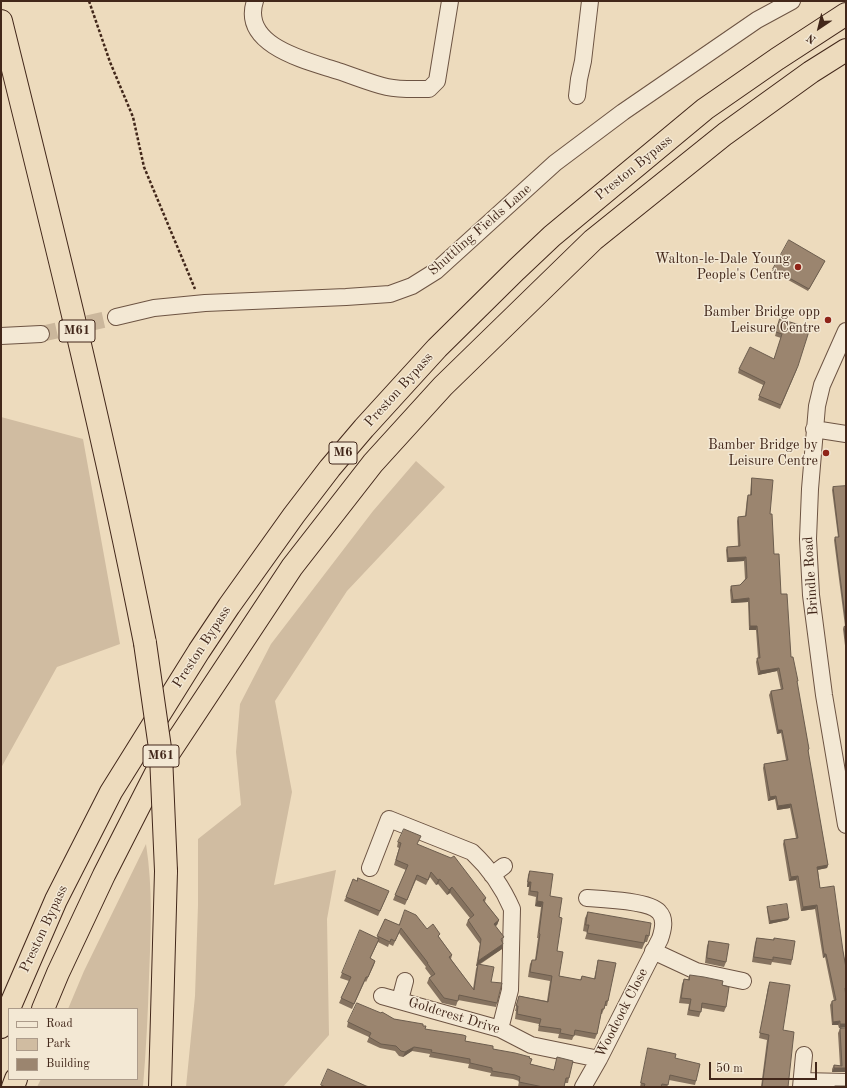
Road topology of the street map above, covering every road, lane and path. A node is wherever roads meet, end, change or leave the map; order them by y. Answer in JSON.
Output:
{"nodes":[{"id":1,"x":89,"y":1,"type":"edge"},
{"id":2,"x":255,"y":1,"type":"edge"},
{"id":3,"x":448,"y":1,"type":"edge"},
{"id":4,"x":590,"y":1,"type":"edge"},
{"id":5,"x":792,"y":1,"type":"edge"},
{"id":6,"x":846,"y":14,"type":"edge"},
{"id":7,"x":1,"y":21,"type":"edge"},
{"id":8,"x":846,"y":50,"type":"edge"},
{"id":9,"x":577,"y":96,"type":"dead end"},
{"id":10,"x":205,"y":303,"type":"junction"},
{"id":11,"x":116,"y":317,"type":"tunnel mouth"},
{"id":12,"x":846,"y":331,"type":"edge"},
{"id":13,"x":41,"y":334,"type":"tunnel mouth"},
{"id":14,"x":1,"y":336,"type":"edge"},
{"id":15,"x":814,"y":429,"type":"junction"},
{"id":16,"x":846,"y":434,"type":"edge"},
{"id":17,"x":846,"y":825,"type":"edge"},
{"id":18,"x":370,"y":868,"type":"dead end"},
{"id":19,"x":587,"y":898,"type":"dead end"},
{"id":20,"x":657,"y":945,"type":"junction"},
{"id":21,"x":405,"y":981,"type":"dead end"},
{"id":22,"x":743,"y":981,"type":"dead end"},
{"id":23,"x":382,"y":996,"type":"dead end"},
{"id":24,"x":400,"y":1000,"type":"junction"},
{"id":25,"x":9,"y":1008,"type":"edge"},
{"id":26,"x":43,"y":1008,"type":"edge"},
{"id":27,"x":8,"y":1011,"type":"edge"},
{"id":28,"x":1,"y":1027,"type":"edge"},
{"id":29,"x":500,"y":1029,"type":"junction"},
{"id":30,"x":804,"y":1055,"type":"dead end"},
{"id":31,"x":599,"y":1060,"type":"junction"},
{"id":32,"x":846,"y":1082,"type":"edge"},
{"id":33,"x":802,"y":1084,"type":"edge"},
{"id":34,"x":160,"y":1087,"type":"edge"},
{"id":35,"x":583,"y":1087,"type":"edge"}],
"edges":[{"from":1,"to":10,"type":"path"},
{"from":2,"to":3,"type":"street"},
{"from":4,"to":9,"type":"street"},
{"from":5,"to":10,"type":"street","name":"Shuttling Fields Lane"},
{"from":6,"to":25,"type":"highway","name":"Preston Bypass","number":"M6"},
{"from":7,"to":34,"type":"highway","number":"M61","bridge":true},
{"from":8,"to":26,"type":"highway","number":"M6"},
{"from":10,"to":11,"type":"street","name":"Shuttling Fields Lane"},
{"from":12,"to":15,"type":"street","name":"Brindle Road"},
{"from":13,"to":14,"type":"street"},
{"from":15,"to":16,"type":"street"},
{"from":15,"to":17,"type":"street","name":"Brindle Road"},
{"from":18,"to":29,"type":"street"},
{"from":19,"to":20,"type":"street","name":"Woodcock Close"},
{"from":20,"to":22,"type":"street"},
{"from":20,"to":31,"type":"street","name":"Woodcock Close"},
{"from":21,"to":24,"type":"street","name":"Goldcrest Drive"},
{"from":23,"to":24,"type":"street","name":"Goldcrest Drive"},
{"from":24,"to":29,"type":"street","name":"Goldcrest Drive"},
{"from":27,"to":28,"type":"highway","name":"Preston Bypass","number":"M6"},
{"from":29,"to":31,"type":"street","name":"Goldcrest Drive"},
{"from":30,"to":33,"type":"street"},
{"from":31,"to":35,"type":"street","name":"Woodcock Close"},
{"from":32,"to":33,"type":"street"}]}
